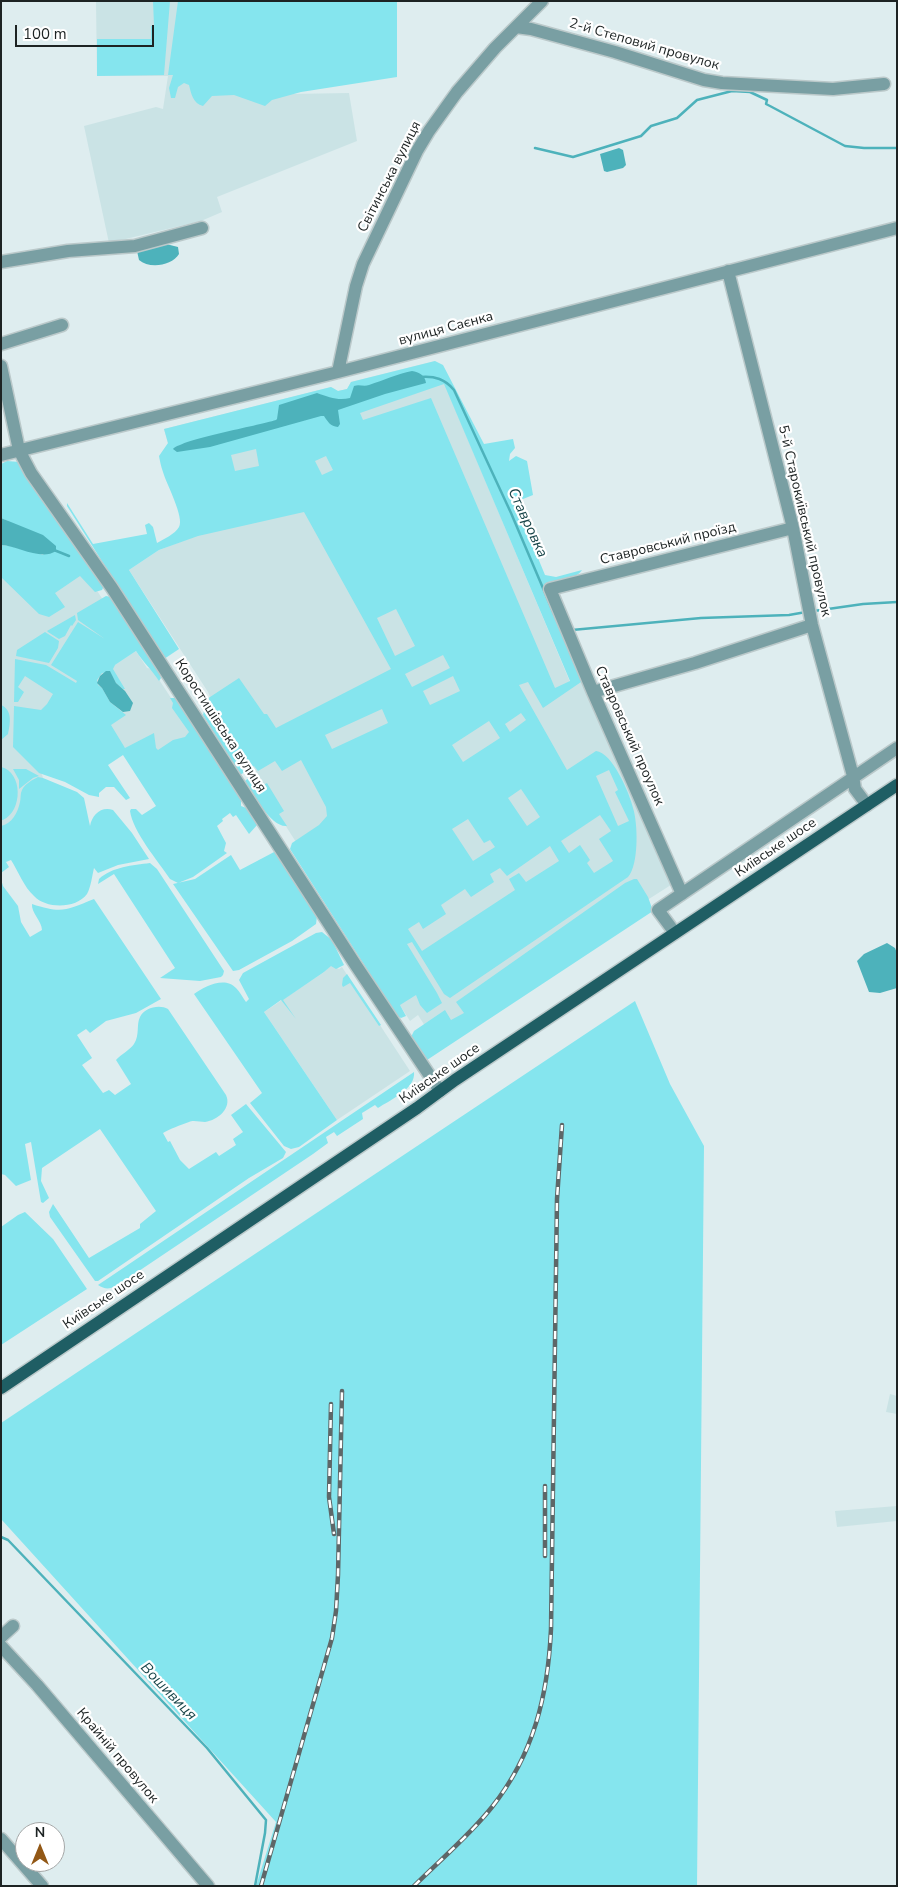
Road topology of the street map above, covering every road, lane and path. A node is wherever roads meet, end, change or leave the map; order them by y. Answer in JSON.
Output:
{"nodes":[{"id":1,"x":542,"y":1,"type":"edge"},
{"id":2,"x":516,"y":27,"type":"junction"},
{"id":3,"x":884,"y":84,"type":"dead end"},
{"id":4,"x":202,"y":228,"type":"dead end"},
{"id":5,"x":896,"y":232,"type":"edge"},
{"id":6,"x":1,"y":262,"type":"edge"},
{"id":7,"x":728,"y":271,"type":"junction"},
{"id":8,"x":62,"y":325,"type":"dead end"},
{"id":9,"x":1,"y":344,"type":"edge"},
{"id":10,"x":1,"y":366,"type":"edge"},
{"id":11,"x":338,"y":372,"type":"junction"},
{"id":12,"x":19,"y":450,"type":"junction"},
{"id":13,"x":1,"y":455,"type":"edge"},
{"id":14,"x":793,"y":528,"type":"junction"},
{"id":15,"x":550,"y":589,"type":"joint"},
{"id":16,"x":812,"y":624,"type":"junction"},
{"id":17,"x":593,"y":692,"type":"junction"},
{"id":18,"x":897,"y":748,"type":"edge"},
{"id":19,"x":853,"y":776,"type":"junction"},
{"id":20,"x":897,"y":785,"type":"edge"},
{"id":21,"x":867,"y":805,"type":"junction"},
{"id":22,"x":682,"y":894,"type":"junction"},
{"id":23,"x":675,"y":933,"type":"junction"},
{"id":24,"x":440,"y":1091,"type":"junction"},
{"id":25,"x":1,"y":1388,"type":"edge"},
{"id":26,"x":13,"y":1626,"type":"dead end"},
{"id":27,"x":1,"y":1637,"type":"edge"},
{"id":28,"x":1,"y":1646,"type":"edge"},
{"id":29,"x":1,"y":1839,"type":"edge"},
{"id":30,"x":42,"y":1886,"type":"edge"},
{"id":31,"x":208,"y":1886,"type":"edge"}],
"edges":[{"from":1,"to":2,"type":"street","name":"Світинська вулиця"},
{"from":2,"to":3,"type":"street","name":"2-й Степовий провулок"},
{"from":2,"to":11,"type":"street","name":"Світинська вулиця"},
{"from":4,"to":6,"type":"street"},
{"from":5,"to":7,"type":"street","name":"вулиця Саєнка"},
{"from":7,"to":11,"type":"street","name":"вулиця Саєнка"},
{"from":7,"to":14,"type":"street","name":"5-й Старокиївський провулок"},
{"from":8,"to":9,"type":"street"},
{"from":10,"to":12,"type":"street","name":"Коростишівська вулиця"},
{"from":11,"to":12,"type":"street","name":"вулиця Саєнка"},
{"from":12,"to":13,"type":"street","name":"вулиця Саєнка"},
{"from":12,"to":24,"type":"street","name":"Коростишівська вулиця"},
{"from":14,"to":15,"type":"street","name":"Ставровський проїзд"},
{"from":14,"to":16,"type":"street","name":"5-й Старокиївський провулок"},
{"from":15,"to":17,"type":"street","name":"Ставровський проулок"},
{"from":16,"to":17,"type":"street"},
{"from":16,"to":19,"type":"street","name":"5-й Старокиївський провулок"},
{"from":17,"to":22,"type":"street","name":"Ставровський проулок"},
{"from":18,"to":19,"type":"street"},
{"from":19,"to":21,"type":"street","name":"5-й Старокиївський провулок"},
{"from":19,"to":22,"type":"street"},
{"from":20,"to":21,"type":"main road","name":"Київське шосе"},
{"from":21,"to":23,"type":"main road","name":"Київське шосе"},
{"from":22,"to":23,"type":"street"},
{"from":23,"to":24,"type":"main road","name":"Київське шосе"},
{"from":24,"to":25,"type":"main road","name":"Київське шосе"},
{"from":26,"to":27,"type":"street"},
{"from":28,"to":31,"type":"street","name":"Крайній провулок"},
{"from":29,"to":30,"type":"street"}]}
